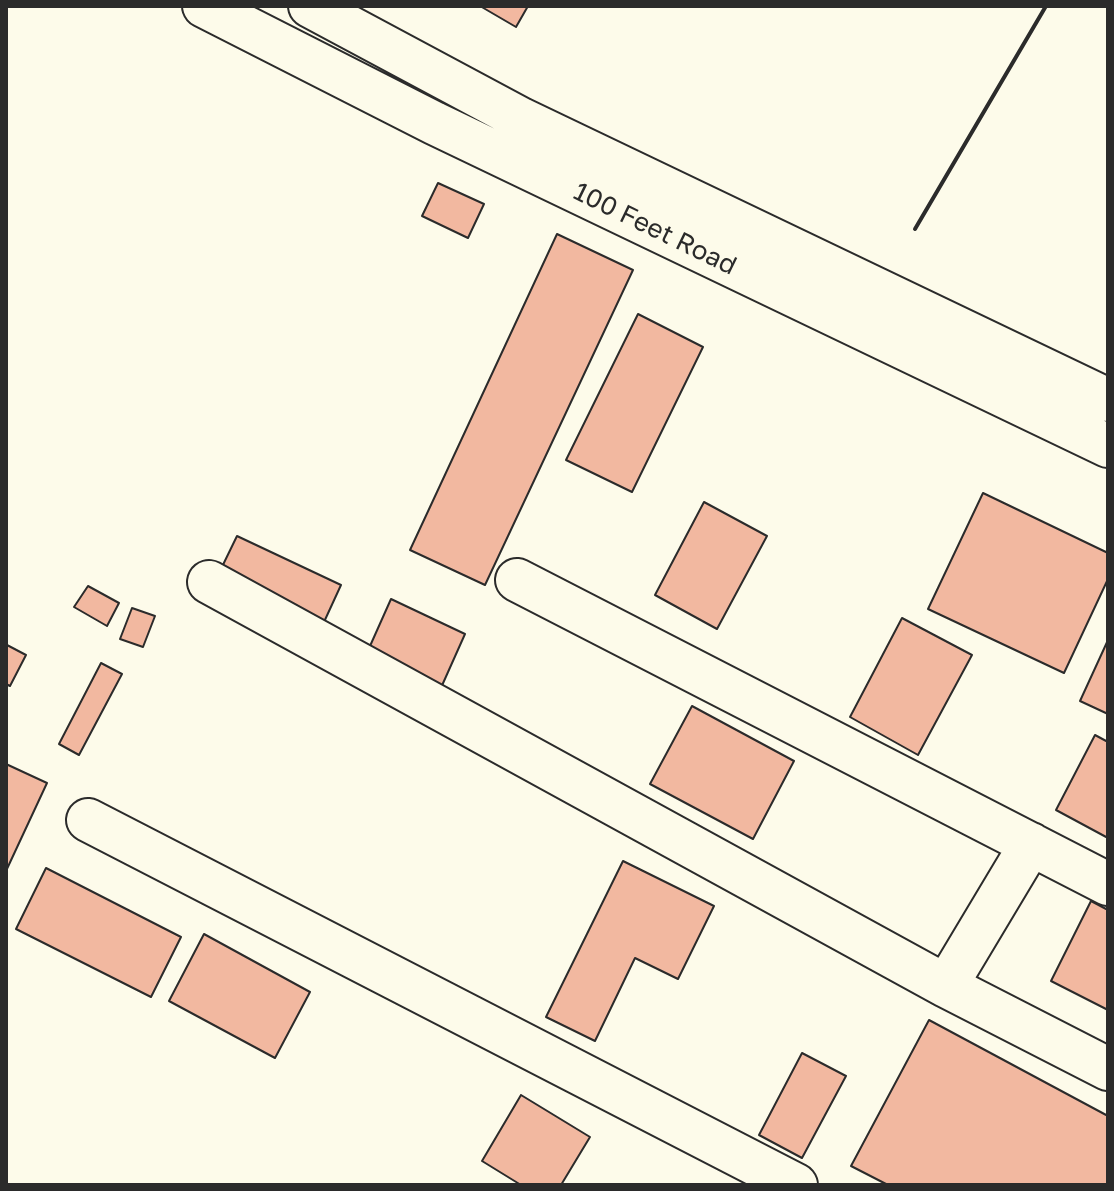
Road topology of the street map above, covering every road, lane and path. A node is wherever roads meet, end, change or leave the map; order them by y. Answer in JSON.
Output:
{"nodes":[{"id":1,"x":204,"y":6,"type":"edge"},
{"id":2,"x":310,"y":6,"type":"edge"},
{"id":3,"x":365,"y":19,"type":"edge"},
{"id":4,"x":1108,"y":400,"type":"edge"},
{"id":5,"x":1108,"y":446,"type":"edge"},
{"id":6,"x":517,"y":580,"type":"dead end"},
{"id":7,"x":209,"y":582,"type":"dead end"},
{"id":8,"x":88,"y":820,"type":"dead end"},
{"id":9,"x":1031,"y":844,"type":"junction"},
{"id":10,"x":1108,"y":884,"type":"edge"},
{"id":11,"x":946,"y":986,"type":"junction"},
{"id":12,"x":1108,"y":1069,"type":"edge"},
{"id":13,"x":796,"y":1185,"type":"edge"}],
"edges":[{"from":1,"to":5,"type":"street","name":"100 Feet Road"},
{"from":2,"to":3,"type":"street","name":"100 Feet Road"},
{"from":3,"to":4,"type":"street","name":"100 Feet Road"},
{"from":6,"to":9,"type":"street"},
{"from":7,"to":11,"type":"street"},
{"from":8,"to":13,"type":"street"},
{"from":9,"to":10,"type":"street"},
{"from":9,"to":11,"type":"street"},
{"from":11,"to":12,"type":"street"}]}
